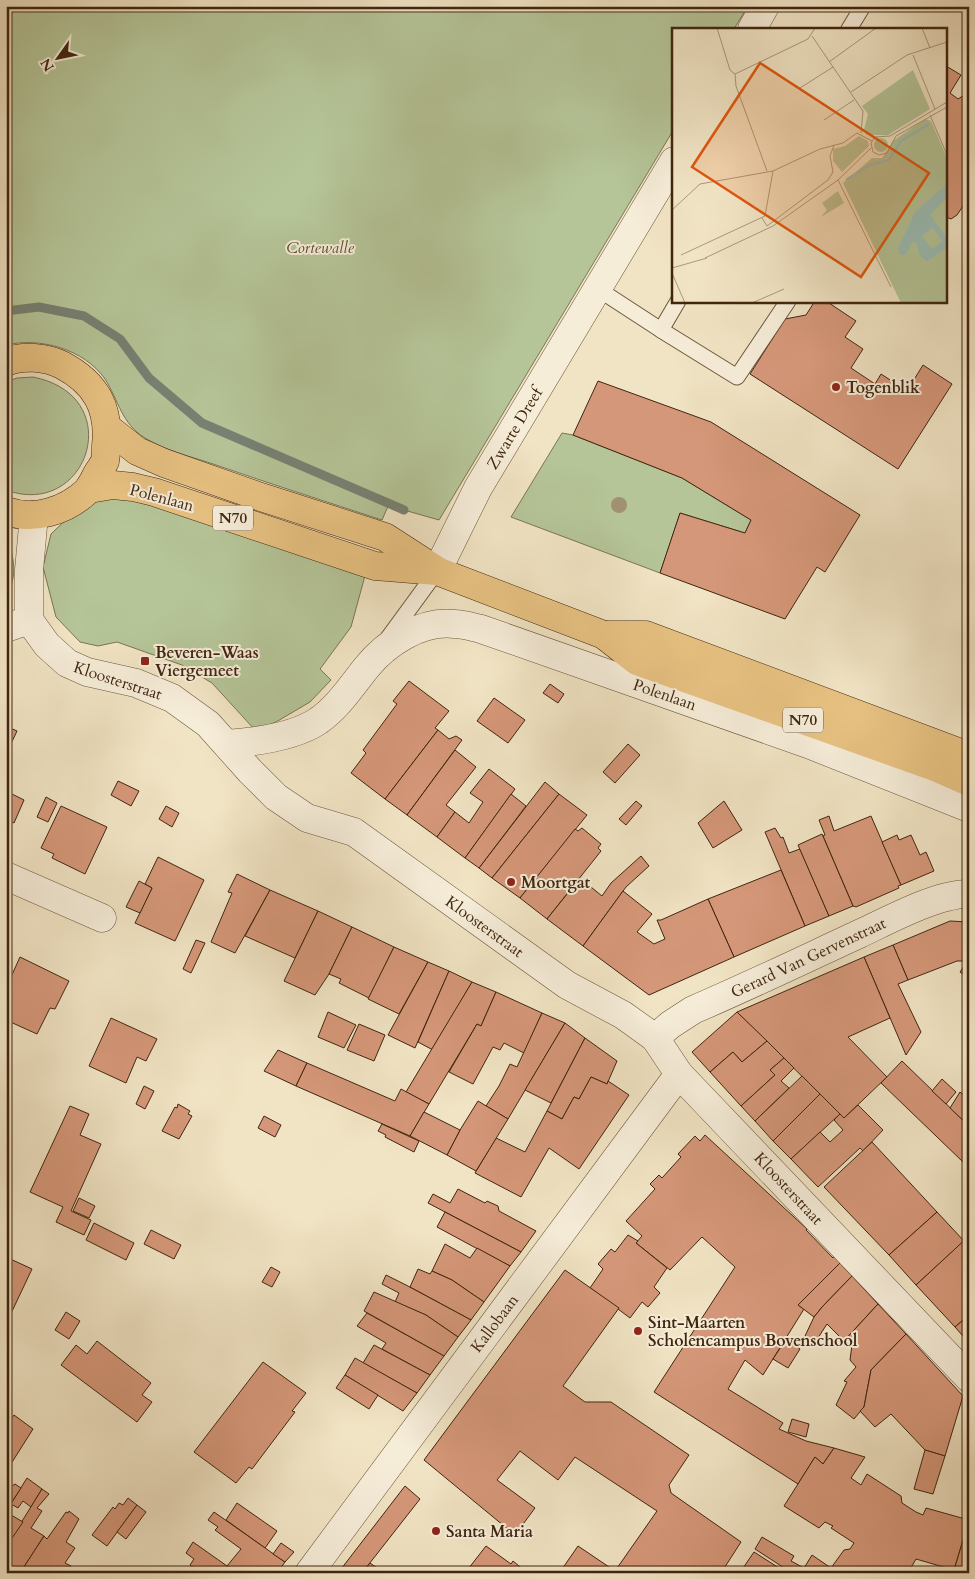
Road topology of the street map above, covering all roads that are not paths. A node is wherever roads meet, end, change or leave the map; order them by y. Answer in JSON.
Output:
{"nodes":[{"id":1,"x":765,"y":6,"type":"edge"},
{"id":2,"x":863,"y":6,"type":"edge"},
{"id":3,"x":753,"y":28,"type":"edge"},
{"id":4,"x":850,"y":28,"type":"edge"},
{"id":5,"x":672,"y":164,"type":"edge"},
{"id":6,"x":598,"y":289,"type":"junction"},
{"id":7,"x":677,"y":302,"type":"edge"},
{"id":8,"x":787,"y":302,"type":"edge"},
{"id":9,"x":661,"y":330,"type":"junction"},
{"id":10,"x":6,"y":362,"type":"edge"},
{"id":11,"x":108,"y":428,"type":"junction"},
{"id":12,"x":89,"y":489,"type":"junction"},
{"id":13,"x":6,"y":511,"type":"edge"},
{"id":14,"x":34,"y":515,"type":"junction"},
{"id":15,"x":437,"y":571,"type":"junction"},
{"id":16,"x":18,"y":624,"type":"edge"},
{"id":17,"x":604,"y":635,"type":"junction"},
{"id":18,"x":367,"y":668,"type":"junction"},
{"id":19,"x":226,"y":744,"type":"junction"},
{"id":20,"x":969,"y":756,"type":"edge"},
{"id":21,"x":969,"y":782,"type":"edge"},
{"id":22,"x":969,"y":808,"type":"edge"},
{"id":23,"x":6,"y":876,"type":"edge"},
{"id":24,"x":969,"y":894,"type":"edge"},
{"id":25,"x":102,"y":918,"type":"dead end"},
{"id":26,"x":655,"y":1038,"type":"junction"},
{"id":27,"x":679,"y":1074,"type":"junction"},
{"id":28,"x":969,"y":1378,"type":"edge"},
{"id":29,"x":309,"y":1573,"type":"edge"}],
"edges":[{"from":1,"to":3,"type":"street"},
{"from":2,"to":4,"type":"lane"},
{"from":5,"to":6,"type":"street","name":"Zwarte Dreef"},
{"from":6,"to":9,"type":"lane"},
{"from":6,"to":15,"type":"street","name":"Zwarte Dreef"},
{"from":7,"to":9,"type":"lane"},
{"from":8,"to":9,"type":"lane"},
{"from":10,"to":11,"type":"main road","number":"N70"},
{"from":11,"to":12,"type":"main road","number":"N70"},
{"from":11,"to":15,"type":"main road","name":"Polenlaan","number":"N70"},
{"from":12,"to":14,"type":"main road","number":"N70"},
{"from":12,"to":15,"type":"main road","name":"Polenlaan","number":"N70"},
{"from":13,"to":14,"type":"main road","number":"N70"},
{"from":14,"to":16,"type":"street","name":"Kloosterstraat"},
{"from":15,"to":17,"type":"main road","name":"Polenlaan","number":"N70"},
{"from":15,"to":18,"type":"lane"},
{"from":16,"to":19,"type":"street","name":"Kloosterstraat"},
{"from":17,"to":20,"type":"main road","name":"Polenlaan","number":"N70"},
{"from":17,"to":21,"type":"main road","name":"Polenlaan","number":"N70"},
{"from":18,"to":19,"type":"street","name":"Polenlaan"},
{"from":18,"to":22,"type":"street","name":"Polenlaan"},
{"from":19,"to":26,"type":"street","name":"Kloosterstraat"},
{"from":23,"to":25,"type":"street"},
{"from":24,"to":26,"type":"street","name":"Gerard Van Gervenstraat"},
{"from":26,"to":27,"type":"street","name":"Kloosterstraat"},
{"from":27,"to":28,"type":"street","name":"Kloosterstraat"},
{"from":27,"to":29,"type":"street","name":"Kallobaan"}]}
